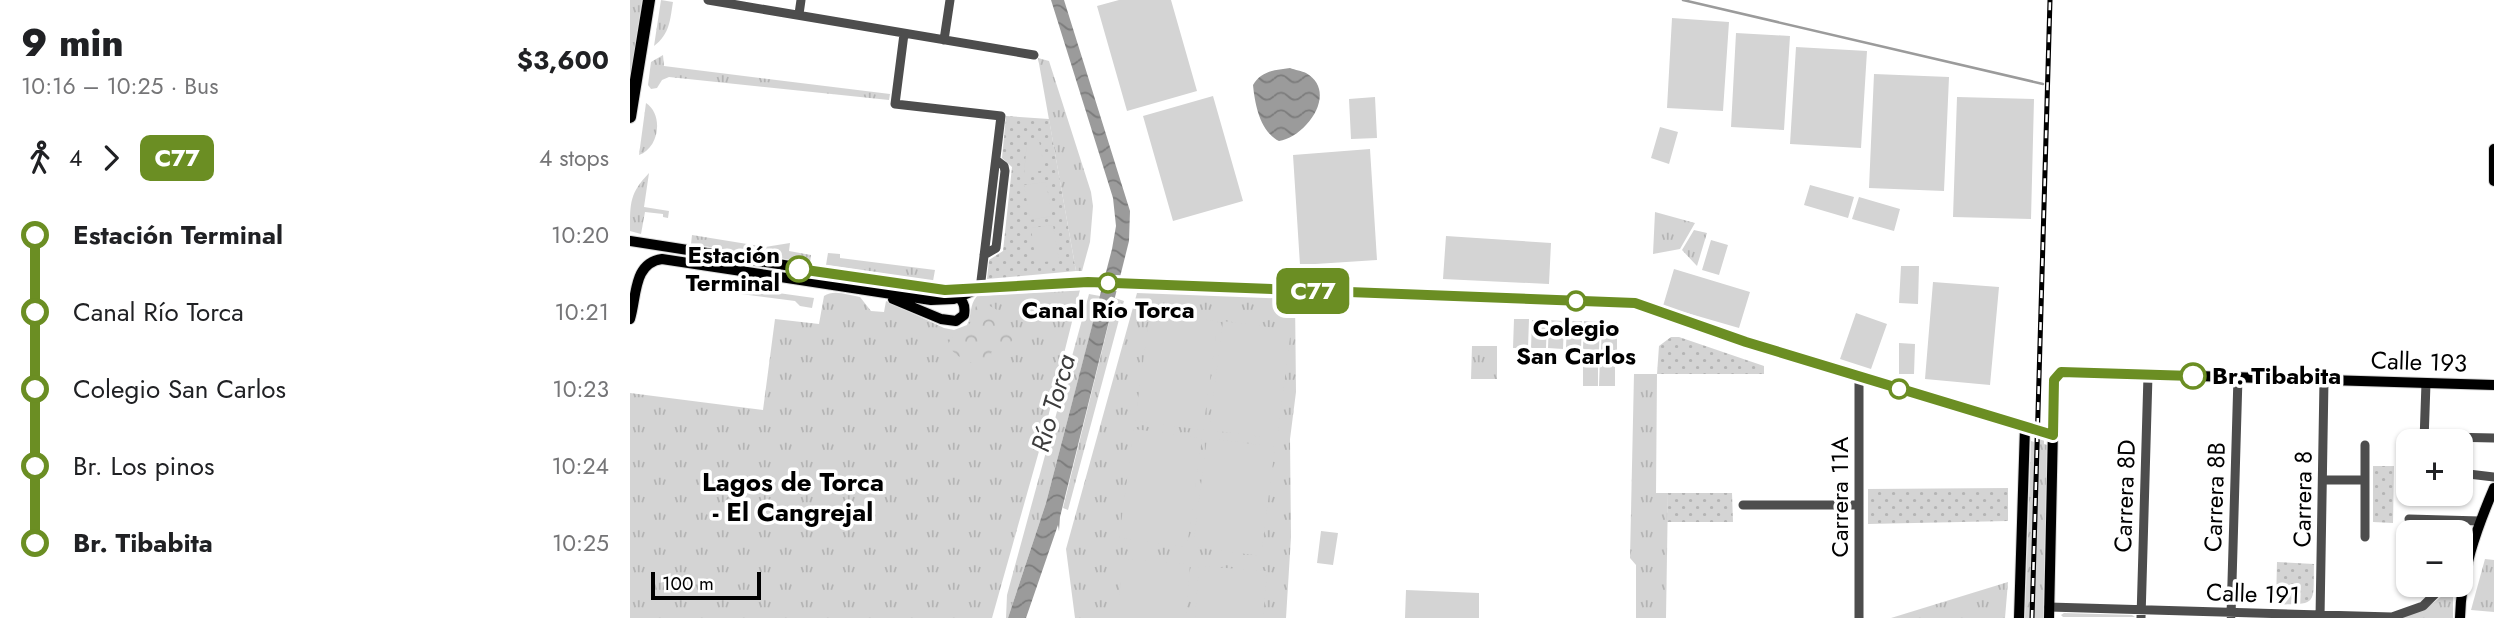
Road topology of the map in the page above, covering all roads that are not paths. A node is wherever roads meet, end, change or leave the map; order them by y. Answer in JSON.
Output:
{"nodes":[{"id":1,"x":649,"y":0,"type":"edge"},
{"id":2,"x":708,"y":0,"type":"edge"},
{"id":3,"x":801,"y":0,"type":"edge"},
{"id":4,"x":950,"y":0,"type":"edge"},
{"id":5,"x":799,"y":14,"type":"junction"},
{"id":6,"x":904,"y":34,"type":"junction"},
{"id":7,"x":944,"y":40,"type":"junction"},
{"id":8,"x":1034,"y":55,"type":"dead end"},
{"id":9,"x":630,"y":117,"type":"edge"},
{"id":10,"x":2494,"y":149,"type":"edge"},
{"id":11,"x":2494,"y":181,"type":"edge"},
{"id":12,"x":630,"y":241,"type":"edge"},
{"id":13,"x":822,"y":278,"type":"junction"},
{"id":14,"x":980,"y":289,"type":"junction"},
{"id":15,"x":945,"y":290,"type":"junction"},
{"id":16,"x":881,"y":293,"type":"junction"},
{"id":17,"x":959,"y":297,"type":"junction"},
{"id":18,"x":630,"y":319,"type":"edge"},
{"id":19,"x":2148,"y":375,"type":"junction"},
{"id":20,"x":1859,"y":376,"type":"junction"},
{"id":21,"x":2238,"y":377,"type":"junction"},
{"id":22,"x":2324,"y":380,"type":"junction"},
{"id":23,"x":2426,"y":383,"type":"junction"},
{"id":24,"x":2494,"y":385,"type":"edge"},
{"id":25,"x":2025,"y":427,"type":"junction"},
{"id":26,"x":2424,"y":429,"type":"edge"},
{"id":27,"x":2053,"y":435,"type":"junction"},
{"id":28,"x":2473,"y":438,"type":"edge"},
{"id":29,"x":2494,"y":438,"type":"edge"},
{"id":30,"x":2365,"y":445,"type":"dead end"},
{"id":31,"x":2473,"y":475,"type":"edge"},
{"id":32,"x":2494,"y":477,"type":"edge"},
{"id":33,"x":2323,"y":480,"type":"junction"},
{"id":34,"x":2365,"y":480,"type":"junction"},
{"id":35,"x":2494,"y":488,"type":"edge"},
{"id":36,"x":1743,"y":505,"type":"dead end"},
{"id":37,"x":1859,"y":505,"type":"junction"},
{"id":38,"x":2409,"y":519,"type":"dead end"},
{"id":39,"x":2480,"y":521,"type":"junction"},
{"id":40,"x":2365,"y":537,"type":"dead end"},
{"id":41,"x":2473,"y":541,"type":"edge"},
{"id":42,"x":2432,"y":597,"type":"edge"},
{"id":43,"x":2463,"y":597,"type":"edge"},
{"id":44,"x":2049,"y":612,"type":"edge"},
{"id":45,"x":2141,"y":614,"type":"edge"},
{"id":46,"x":2231,"y":615,"type":"edge"},
{"id":47,"x":2320,"y":617,"type":"edge"},
{"id":48,"x":1859,"y":618,"type":"edge"},
{"id":49,"x":2019,"y":618,"type":"edge"},
{"id":50,"x":2460,"y":618,"type":"edge"}],
"edges":[{"from":1,"to":9,"type":"highway"},
{"from":2,"to":5,"type":"street"},
{"from":3,"to":5,"type":"street"},
{"from":4,"to":7,"type":"street"},
{"from":5,"to":6,"type":"street"},
{"from":6,"to":7,"type":"street"},
{"from":6,"to":14,"type":"street"},
{"from":7,"to":8,"type":"street"},
{"from":10,"to":11,"type":"main road"},
{"from":12,"to":13,"type":"main road"},
{"from":13,"to":15,"type":"main road"},
{"from":13,"to":16,"type":"main road"},
{"from":13,"to":18,"type":"main road"},
{"from":14,"to":15,"type":"main road"},
{"from":14,"to":17,"type":"main road"},
{"from":14,"to":20,"type":"main road"},
{"from":15,"to":17,"type":"main road"},
{"from":16,"to":17,"type":"main road"},
{"from":16,"to":17,"type":"main road"},
{"from":19,"to":21,"type":"main road","name":"Calle 193"},
{"from":19,"to":27,"type":"main road","name":"Calle 193"},
{"from":19,"to":45,"type":"street","name":"Carrera 8D"},
{"from":20,"to":25,"type":"main road"},
{"from":20,"to":37,"type":"street","name":"Carrera 11A"},
{"from":21,"to":22,"type":"main road","name":"Calle 193"},
{"from":21,"to":46,"type":"street","name":"Carrera 8B"},
{"from":22,"to":23,"type":"main road","name":"Calle 193"},
{"from":22,"to":33,"type":"street","name":"Carrera 8"},
{"from":23,"to":24,"type":"main road","name":"Calle 193"},
{"from":23,"to":26,"type":"street"},
{"from":25,"to":27,"type":"main road"},
{"from":25,"to":49,"type":"main road"},
{"from":27,"to":44,"type":"main road"},
{"from":28,"to":29,"type":"street"},
{"from":30,"to":34,"type":"street"},
{"from":31,"to":32,"type":"street"},
{"from":33,"to":34,"type":"street"},
{"from":33,"to":47,"type":"street","name":"Carrera 8"},
{"from":34,"to":40,"type":"street"},
{"from":35,"to":39,"type":"main road"},
{"from":36,"to":37,"type":"street"},
{"from":37,"to":48,"type":"street","name":"Carrera 11A"},
{"from":38,"to":39,"type":"street"},
{"from":39,"to":41,"type":"main road"},
{"from":42,"to":47,"type":"street","name":"Calle 191"},
{"from":43,"to":50,"type":"main road"},
{"from":44,"to":45,"type":"street","name":"Calle 191"},
{"from":45,"to":46,"type":"street","name":"Calle 191"},
{"from":46,"to":47,"type":"street","name":"Calle 191"}]}
